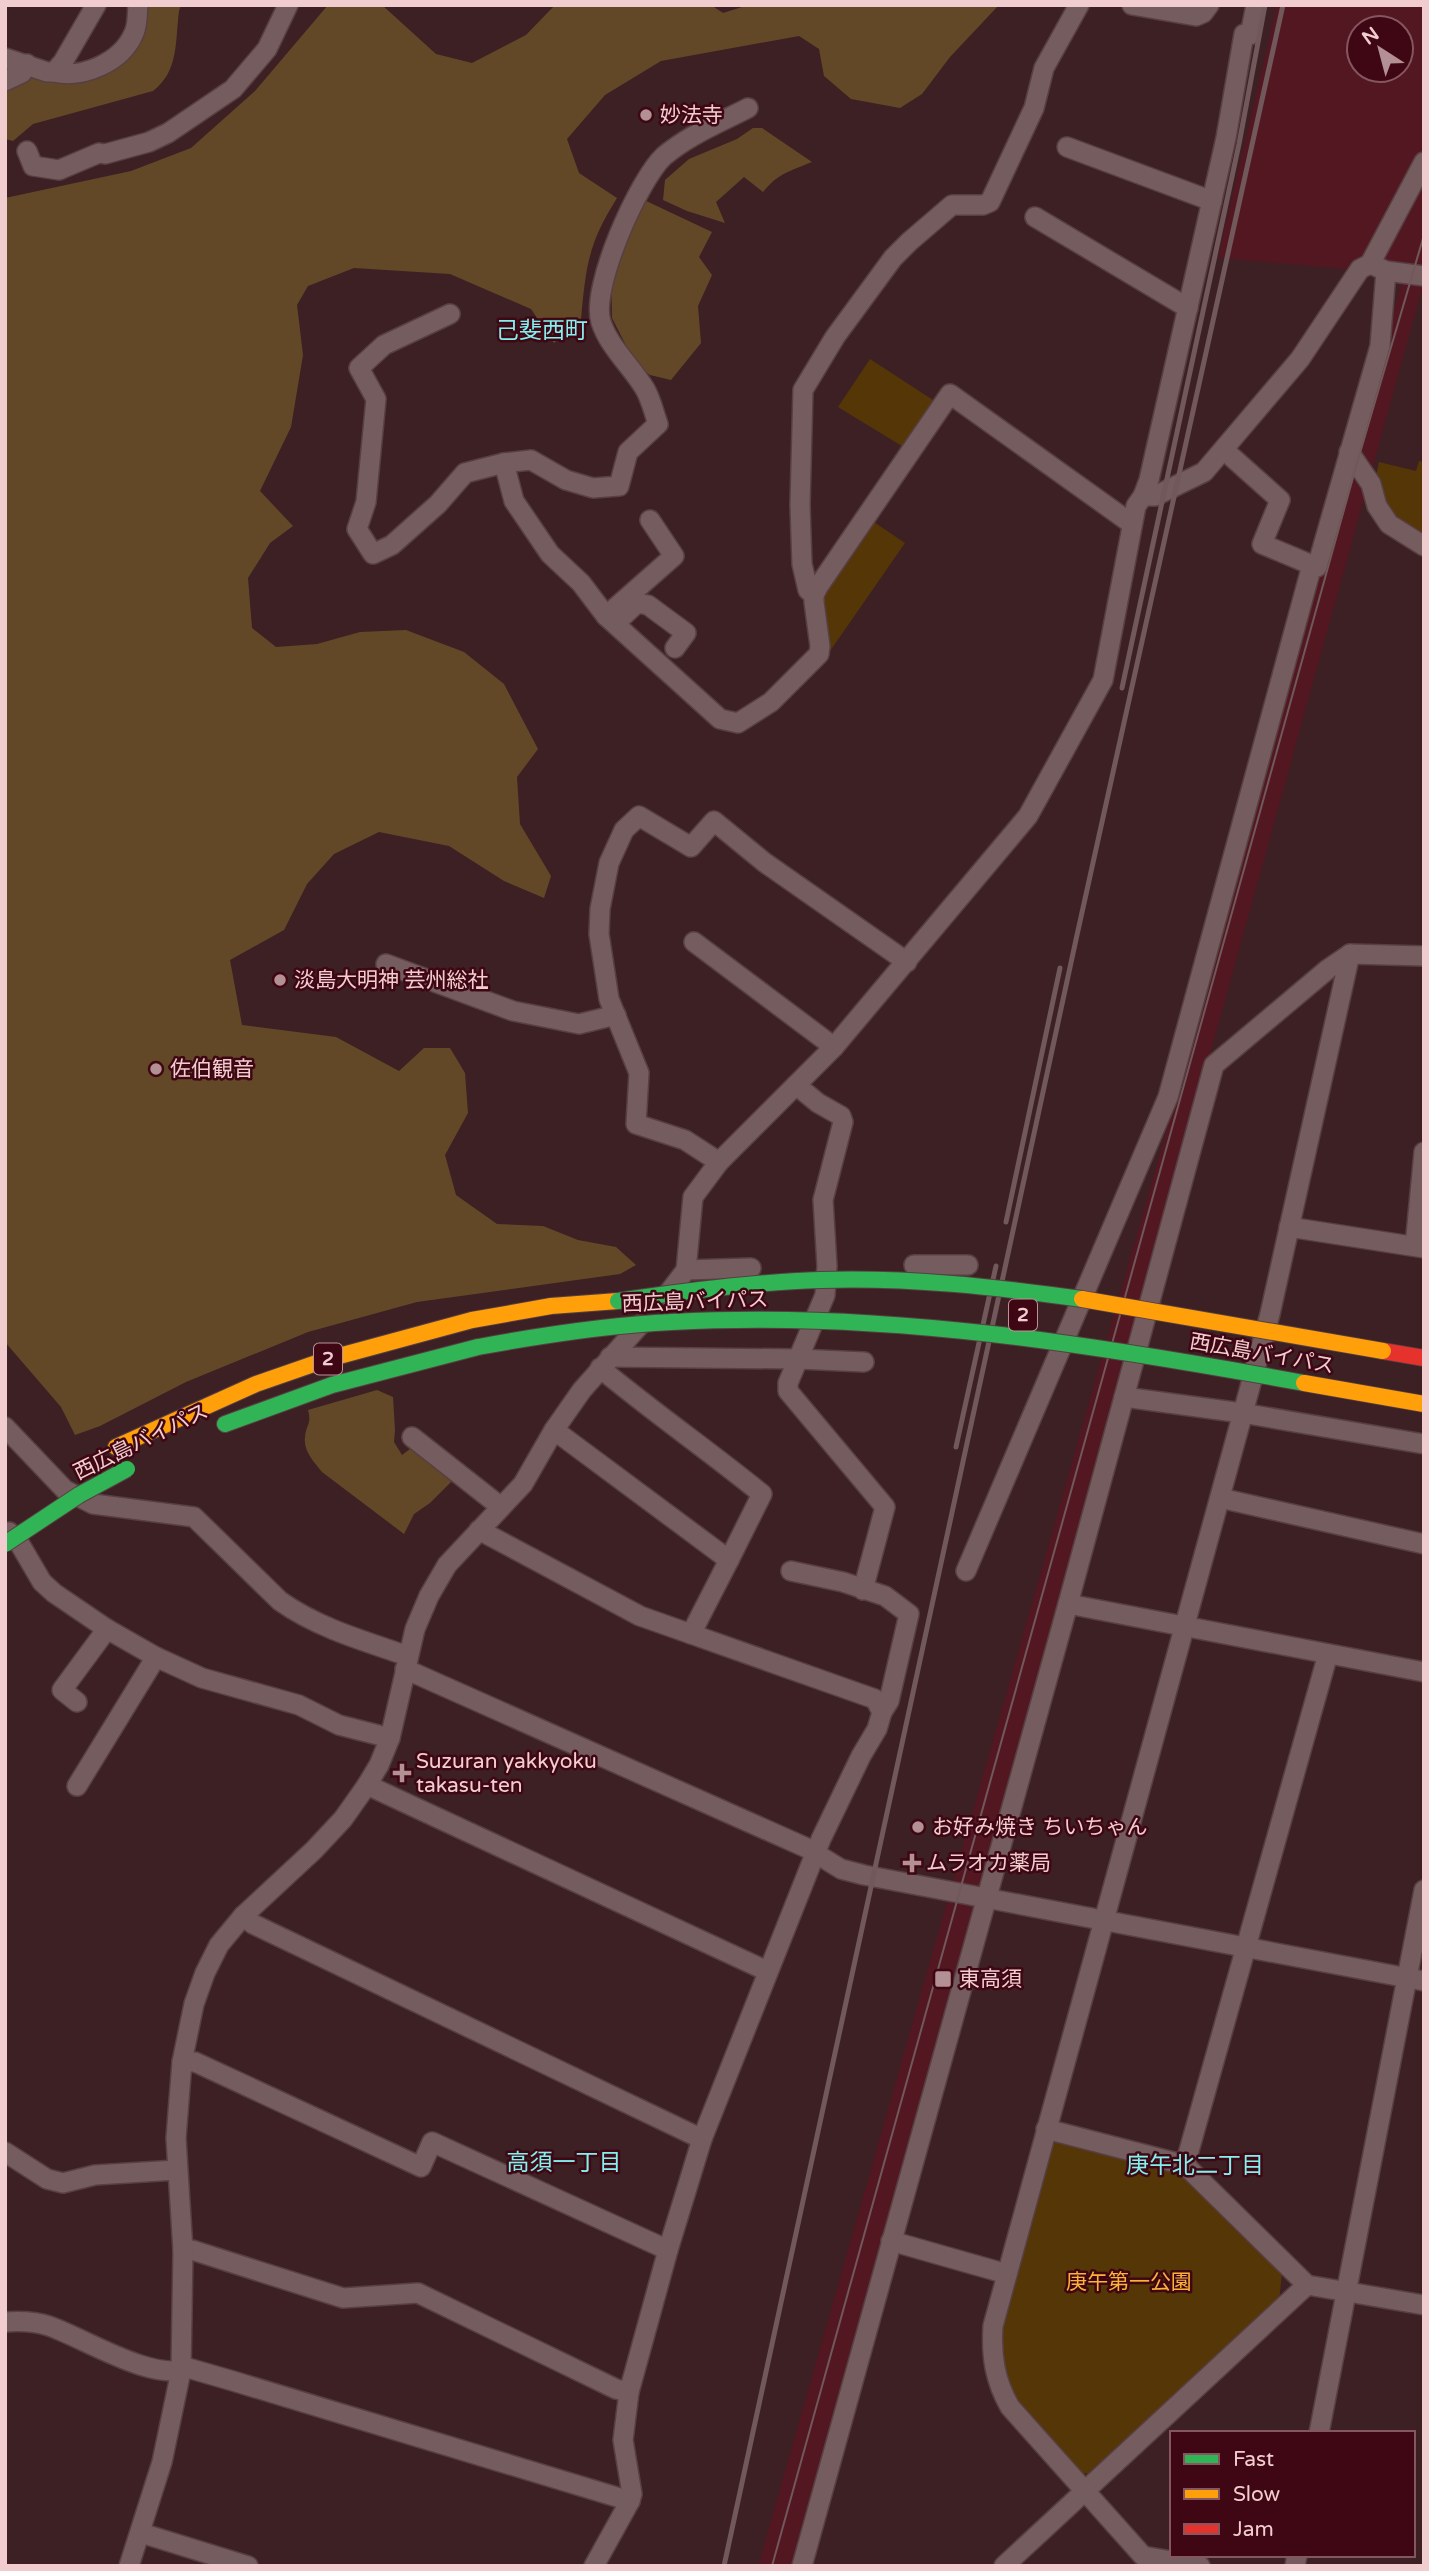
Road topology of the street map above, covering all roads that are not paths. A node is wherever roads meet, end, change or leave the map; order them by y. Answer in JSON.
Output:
{"nodes":[{"id":1,"x":96,"y":5,"type":"edge"},
{"id":2,"x":138,"y":5,"type":"edge"},
{"id":3,"x":288,"y":5,"type":"edge"},
{"id":4,"x":1079,"y":5,"type":"edge"},
{"id":5,"x":1132,"y":5,"type":"edge"},
{"id":6,"x":1209,"y":5,"type":"edge"},
{"id":7,"x":1255,"y":5,"type":"edge"},
{"id":8,"x":5,"y":58,"type":"edge"},
{"id":9,"x":27,"y":64,"type":"junction"},
{"id":10,"x":54,"y":72,"type":"junction"},
{"id":11,"x":5,"y":81,"type":"edge"},
{"id":12,"x":748,"y":108,"type":"dead end"},
{"id":13,"x":1067,"y":146,"type":"dead end"},
{"id":14,"x":27,"y":151,"type":"dead end"},
{"id":15,"x":1424,"y":162,"type":"edge"},
{"id":16,"x":1212,"y":201,"type":"junction"},
{"id":17,"x":1035,"y":218,"type":"dead end"},
{"id":18,"x":1378,"y":267,"type":"junction"},
{"id":19,"x":1424,"y":276,"type":"edge"},
{"id":20,"x":1188,"y":308,"type":"junction"},
{"id":21,"x":450,"y":314,"type":"dead end"},
{"id":22,"x":1224,"y":450,"type":"junction"},
{"id":23,"x":1349,"y":452,"type":"junction"},
{"id":24,"x":504,"y":463,"type":"junction"},
{"id":25,"x":1143,"y":496,"type":"junction"},
{"id":26,"x":650,"y":520,"type":"dead end"},
{"id":27,"x":1132,"y":524,"type":"junction"},
{"id":28,"x":1424,"y":546,"type":"edge"},
{"id":29,"x":1311,"y":565,"type":"junction"},
{"id":30,"x":814,"y":595,"type":"junction"},
{"id":31,"x":611,"y":620,"type":"junction"},
{"id":32,"x":674,"y":648,"type":"dead end"},
{"id":33,"x":694,"y":942,"type":"dead end"},
{"id":34,"x":1350,"y":954,"type":"junction"},
{"id":35,"x":1424,"y":956,"type":"edge"},
{"id":36,"x":907,"y":961,"type":"junction"},
{"id":37,"x":386,"y":964,"type":"dead end"},
{"id":38,"x":616,"y":1015,"type":"junction"},
{"id":39,"x":834,"y":1047,"type":"junction"},
{"id":40,"x":796,"y":1084,"type":"junction"},
{"id":41,"x":1424,"y":1152,"type":"edge"},
{"id":42,"x":719,"y":1162,"type":"junction"},
{"id":43,"x":1289,"y":1227,"type":"junction"},
{"id":44,"x":1419,"y":1247,"type":"edge"},
{"id":45,"x":968,"y":1265,"type":"dead end"},
{"id":46,"x":827,"y":1266,"type":"junction"},
{"id":47,"x":686,"y":1270,"type":"junction"},
{"id":48,"x":840,"y":1298,"type":"dead end"},
{"id":49,"x":618,"y":1301,"type":"junction"},
{"id":50,"x":1218,"y":1303,"type":"dead end"},
{"id":51,"x":1270,"y":1314,"type":"junction"},
{"id":52,"x":1051,"y":1319,"type":"dead end"},
{"id":53,"x":797,"y":1320,"type":"junction"},
{"id":54,"x":1090,"y":1324,"type":"dead end"},
{"id":55,"x":1128,"y":1330,"type":"dead end"},
{"id":56,"x":1154,"y":1334,"type":"dead end"},
{"id":57,"x":839,"y":1338,"type":"dead end"},
{"id":58,"x":1424,"y":1340,"type":"edge"},
{"id":59,"x":1249,"y":1350,"type":"dead end"},
{"id":60,"x":1276,"y":1355,"type":"dead end"},
{"id":61,"x":1424,"y":1358,"type":"edge"},
{"id":62,"x":799,"y":1359,"type":"junction"},
{"id":63,"x":1034,"y":1361,"type":"dead end"},
{"id":64,"x":864,"y":1362,"type":"dead end"},
{"id":65,"x":605,"y":1363,"type":"junction"},
{"id":66,"x":1075,"y":1366,"type":"dead end"},
{"id":67,"x":1115,"y":1373,"type":"dead end"},
{"id":68,"x":1142,"y":1377,"type":"dead end"},
{"id":69,"x":1234,"y":1392,"type":"dead end"},
{"id":70,"x":1125,"y":1397,"type":"junction"},
{"id":71,"x":1260,"y":1397,"type":"dead end"},
{"id":72,"x":1424,"y":1404,"type":"edge"},
{"id":73,"x":1242,"y":1413,"type":"junction"},
{"id":74,"x":5,"y":1427,"type":"edge"},
{"id":75,"x":213,"y":1429,"type":"dead end"},
{"id":76,"x":554,"y":1430,"type":"junction"},
{"id":77,"x":412,"y":1437,"type":"dead end"},
{"id":78,"x":1424,"y":1444,"type":"edge"},
{"id":79,"x":111,"y":1450,"type":"dead end"},
{"id":80,"x":132,"y":1467,"type":"dead end"},
{"id":81,"x":67,"y":1475,"type":"dead end"},
{"id":82,"x":46,"y":1488,"type":"dead end"},
{"id":83,"x":1220,"y":1498,"type":"junction"},
{"id":84,"x":501,"y":1507,"type":"junction"},
{"id":85,"x":5,"y":1529,"type":"edge"},
{"id":86,"x":479,"y":1530,"type":"junction"},
{"id":87,"x":5,"y":1544,"type":"edge"},
{"id":88,"x":1424,"y":1544,"type":"edge"},
{"id":89,"x":729,"y":1560,"type":"junction"},
{"id":90,"x":791,"y":1571,"type":"dead end"},
{"id":91,"x":966,"y":1571,"type":"dead end"},
{"id":92,"x":863,"y":1590,"type":"junction"},
{"id":93,"x":1068,"y":1604,"type":"junction"},
{"id":94,"x":1185,"y":1627,"type":"junction"},
{"id":95,"x":107,"y":1629,"type":"junction"},
{"id":96,"x":691,"y":1634,"type":"junction"},
{"id":97,"x":1328,"y":1654,"type":"junction"},
{"id":98,"x":156,"y":1657,"type":"junction"},
{"id":99,"x":406,"y":1662,"type":"junction"},
{"id":100,"x":1424,"y":1672,"type":"edge"},
{"id":101,"x":77,"y":1702,"type":"dead end"},
{"id":102,"x":882,"y":1712,"type":"junction"},
{"id":103,"x":390,"y":1738,"type":"junction"},
{"id":104,"x":367,"y":1785,"type":"junction"},
{"id":105,"x":77,"y":1786,"type":"dead end"},
{"id":106,"x":816,"y":1854,"type":"junction"},
{"id":107,"x":1424,"y":1890,"type":"edge"},
{"id":108,"x":986,"y":1900,"type":"junction"},
{"id":109,"x":243,"y":1916,"type":"junction"},
{"id":110,"x":1104,"y":1921,"type":"junction"},
{"id":111,"x":1245,"y":1948,"type":"junction"},
{"id":112,"x":766,"y":1971,"type":"junction"},
{"id":113,"x":1415,"y":1980,"type":"edge"},
{"id":114,"x":182,"y":2062,"type":"junction"},
{"id":115,"x":1046,"y":2129,"type":"junction"},
{"id":116,"x":702,"y":2138,"type":"junction"},
{"id":117,"x":5,"y":2152,"type":"edge"},
{"id":118,"x":1185,"y":2165,"type":"junction"},
{"id":119,"x":177,"y":2169,"type":"junction"},
{"id":120,"x":891,"y":2241,"type":"junction"},
{"id":121,"x":668,"y":2250,"type":"junction"},
{"id":122,"x":183,"y":2251,"type":"junction"},
{"id":123,"x":1007,"y":2274,"type":"junction"},
{"id":124,"x":1307,"y":2285,"type":"junction"},
{"id":125,"x":1346,"y":2290,"type":"junction"},
{"id":126,"x":1424,"y":2305,"type":"edge"},
{"id":127,"x":5,"y":2322,"type":"edge"},
{"id":128,"x":181,"y":2371,"type":"junction"},
{"id":129,"x":629,"y":2392,"type":"junction"},
{"id":130,"x":1319,"y":2431,"type":"edge"},
{"id":131,"x":1085,"y":2491,"type":"junction"},
{"id":132,"x":631,"y":2501,"type":"junction"},
{"id":133,"x":141,"y":2533,"type":"junction"},
{"id":134,"x":1142,"y":2561,"type":"edge"},
{"id":135,"x":129,"y":2566,"type":"edge"},
{"id":136,"x":247,"y":2566,"type":"edge"},
{"id":137,"x":594,"y":2566,"type":"edge"},
{"id":138,"x":802,"y":2566,"type":"edge"},
{"id":139,"x":1004,"y":2566,"type":"edge"},
{"id":140,"x":1200,"y":2566,"type":"edge"}],
"edges":[{"from":1,"to":10,"type":"street"},
{"from":2,"to":10,"type":"street"},
{"from":3,"to":14,"type":"street"},
{"from":4,"to":30,"type":"street"},
{"from":5,"to":6,"type":"street"},
{"from":7,"to":16,"type":"street"},
{"from":8,"to":9,"type":"street"},
{"from":9,"to":10,"type":"street"},
{"from":9,"to":11,"type":"street"},
{"from":12,"to":24,"type":"street"},
{"from":13,"to":16,"type":"street"},
{"from":15,"to":18,"type":"street"},
{"from":16,"to":20,"type":"street"},
{"from":17,"to":20,"type":"street"},
{"from":18,"to":19,"type":"street"},
{"from":18,"to":22,"type":"street"},
{"from":18,"to":23,"type":"street"},
{"from":20,"to":25,"type":"street"},
{"from":21,"to":24,"type":"street"},
{"from":22,"to":25,"type":"street"},
{"from":22,"to":29,"type":"street"},
{"from":23,"to":28,"type":"street"},
{"from":23,"to":29,"type":"street"},
{"from":24,"to":31,"type":"street"},
{"from":25,"to":27,"type":"street"},
{"from":26,"to":31,"type":"street"},
{"from":27,"to":30,"type":"street"},
{"from":27,"to":36,"type":"street"},
{"from":29,"to":91,"type":"street"},
{"from":30,"to":31,"type":"street"},
{"from":31,"to":32,"type":"street"},
{"from":33,"to":39,"type":"street"},
{"from":34,"to":35,"type":"street"},
{"from":34,"to":43,"type":"street"},
{"from":34,"to":70,"type":"street"},
{"from":36,"to":38,"type":"street"},
{"from":36,"to":39,"type":"street"},
{"from":37,"to":38,"type":"street"},
{"from":38,"to":42,"type":"street"},
{"from":39,"to":40,"type":"street"},
{"from":40,"to":42,"type":"street"},
{"from":40,"to":46,"type":"street"},
{"from":41,"to":44,"type":"street"},
{"from":42,"to":47,"type":"street"},
{"from":43,"to":44,"type":"street"},
{"from":43,"to":51,"type":"street"},
{"from":45,"to":46,"type":"street"},
{"from":46,"to":47,"type":"street"},
{"from":46,"to":62,"type":"street"},
{"from":47,"to":65,"type":"street"},
{"from":48,"to":49,"type":"highway","name":"西広島バイパス","number":"2","bridge":true},
{"from":49,"to":61,"type":"highway","bridge":true},
{"from":49,"to":79,"type":"highway","name":"西広島バイパス","number":"2"},
{"from":50,"to":51,"type":"street"},
{"from":51,"to":58,"type":"street"},
{"from":51,"to":73,"type":"street"},
{"from":52,"to":54,"type":"highway","number":"2"},
{"from":53,"to":57,"type":"highway"},
{"from":53,"to":72,"type":"highway","name":"西広島バイパス","number":"2","bridge":true},
{"from":53,"to":75,"type":"highway","name":"西広島バイパス","number":"2","bridge":true},
{"from":55,"to":56,"type":"highway"},
{"from":59,"to":60,"type":"highway","name":"西広島バイパス"},
{"from":62,"to":64,"type":"street"},
{"from":62,"to":65,"type":"street"},
{"from":62,"to":92,"type":"street"},
{"from":63,"to":66,"type":"highway"},
{"from":65,"to":76,"type":"street"},
{"from":65,"to":89,"type":"street"},
{"from":67,"to":68,"type":"highway"},
{"from":69,"to":71,"type":"highway"},
{"from":70,"to":73,"type":"street"},
{"from":70,"to":93,"type":"street"},
{"from":73,"to":78,"type":"street"},
{"from":73,"to":83,"type":"street"},
{"from":74,"to":99,"type":"street"},
{"from":76,"to":84,"type":"street"},
{"from":76,"to":89,"type":"street"},
{"from":77,"to":84,"type":"street"},
{"from":80,"to":87,"type":"highway","name":"西広島バイパス","bridge":true},
{"from":81,"to":82,"type":"highway","name":"西広島バイパス"},
{"from":83,"to":88,"type":"street"},
{"from":83,"to":94,"type":"street"},
{"from":84,"to":86,"type":"street"},
{"from":85,"to":95,"type":"street"},
{"from":86,"to":96,"type":"street"},
{"from":86,"to":99,"type":"street"},
{"from":89,"to":96,"type":"street"},
{"from":90,"to":92,"type":"street"},
{"from":92,"to":102,"type":"street"},
{"from":93,"to":94,"type":"street"},
{"from":93,"to":108,"type":"street"},
{"from":94,"to":97,"type":"street"},
{"from":94,"to":110,"type":"street"},
{"from":95,"to":98,"type":"street"},
{"from":95,"to":101,"type":"street"},
{"from":96,"to":102,"type":"street"},
{"from":97,"to":100,"type":"street"},
{"from":97,"to":111,"type":"street"},
{"from":98,"to":103,"type":"street"},
{"from":98,"to":105,"type":"street"},
{"from":99,"to":103,"type":"street"},
{"from":99,"to":106,"type":"street"},
{"from":102,"to":106,"type":"street"},
{"from":103,"to":104,"type":"street"},
{"from":104,"to":109,"type":"street"},
{"from":104,"to":112,"type":"street"},
{"from":106,"to":108,"type":"street"},
{"from":106,"to":112,"type":"street"},
{"from":107,"to":113,"type":"street"},
{"from":108,"to":110,"type":"street"},
{"from":108,"to":120,"type":"street"},
{"from":109,"to":114,"type":"street"},
{"from":109,"to":116,"type":"street"},
{"from":110,"to":111,"type":"street"},
{"from":110,"to":115,"type":"street"},
{"from":111,"to":113,"type":"street"},
{"from":111,"to":118,"type":"street"},
{"from":112,"to":116,"type":"street"},
{"from":113,"to":125,"type":"street"},
{"from":114,"to":119,"type":"street"},
{"from":114,"to":121,"type":"street"},
{"from":115,"to":118,"type":"street"},
{"from":115,"to":123,"type":"street"},
{"from":116,"to":121,"type":"street"},
{"from":117,"to":119,"type":"street"},
{"from":118,"to":124,"type":"street"},
{"from":119,"to":122,"type":"street"},
{"from":120,"to":123,"type":"street"},
{"from":120,"to":138,"type":"street"},
{"from":121,"to":129,"type":"street"},
{"from":122,"to":128,"type":"street"},
{"from":122,"to":129,"type":"street"},
{"from":123,"to":131,"type":"street"},
{"from":124,"to":125,"type":"street"},
{"from":124,"to":131,"type":"street"},
{"from":125,"to":126,"type":"street"},
{"from":125,"to":130,"type":"street"},
{"from":127,"to":128,"type":"street"},
{"from":128,"to":132,"type":"street"},
{"from":128,"to":133,"type":"street"},
{"from":129,"to":132,"type":"street"},
{"from":131,"to":134,"type":"street"},
{"from":131,"to":139,"type":"street"},
{"from":132,"to":137,"type":"street"},
{"from":133,"to":135,"type":"street"},
{"from":133,"to":136,"type":"street"},
{"from":134,"to":140,"type":"street"}]}
